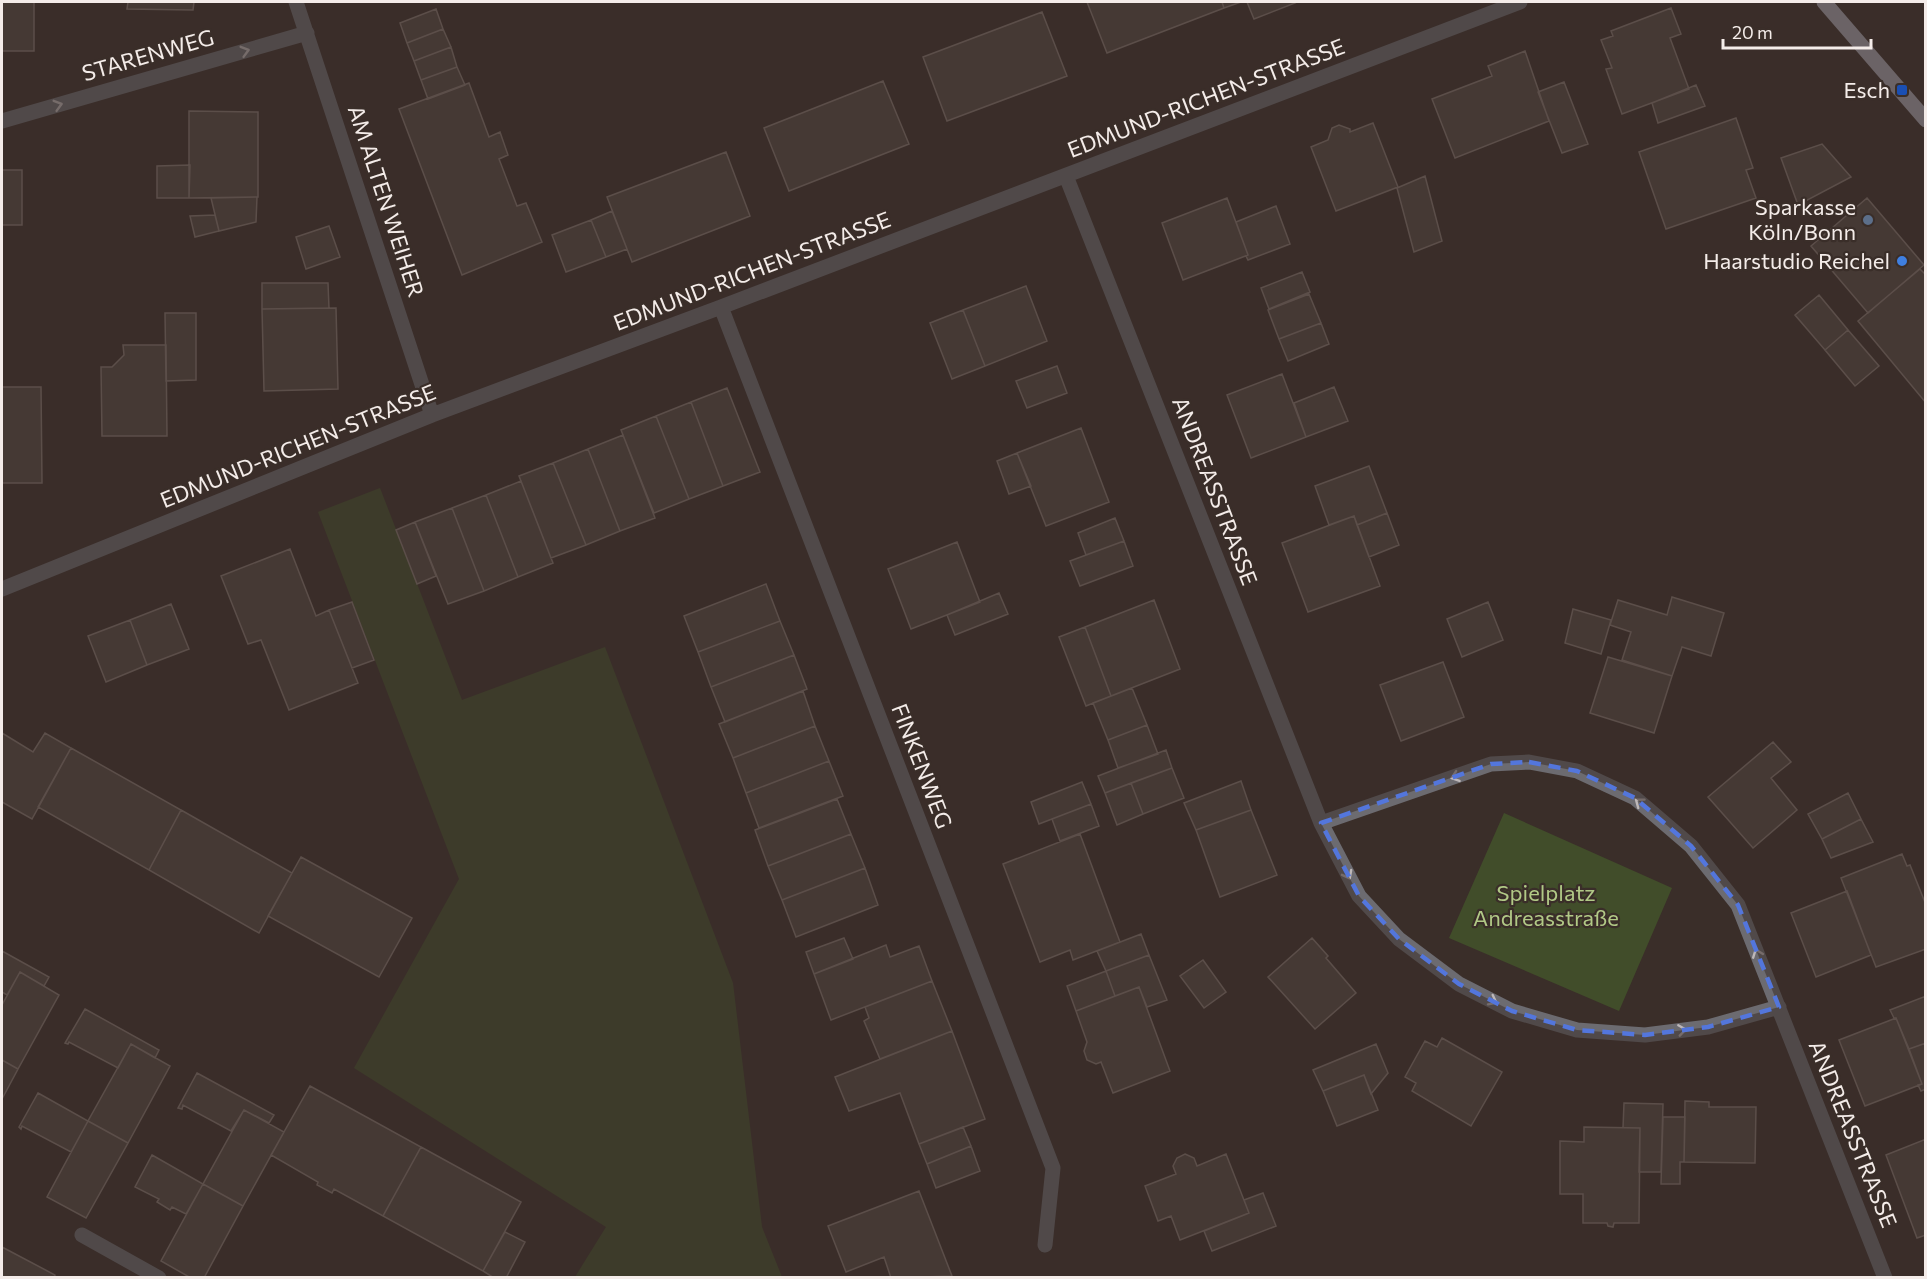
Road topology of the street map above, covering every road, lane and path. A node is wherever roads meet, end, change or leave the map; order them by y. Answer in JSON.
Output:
{"nodes":[{"id":1,"x":296,"y":2,"type":"edge"},
{"id":2,"x":1520,"y":2,"type":"edge"},
{"id":3,"x":1824,"y":2,"type":"edge"},
{"id":4,"x":307,"y":33,"type":"junction"},
{"id":5,"x":1926,"y":120,"type":"edge"},
{"id":6,"x":2,"y":121,"type":"edge"},
{"id":7,"x":1066,"y":176,"type":"junction"},
{"id":8,"x":721,"y":307,"type":"junction"},
{"id":9,"x":432,"y":415,"type":"junction"},
{"id":10,"x":2,"y":589,"type":"edge"},
{"id":11,"x":1321,"y":823,"type":"junction"},
{"id":12,"x":1779,"y":1007,"type":"junction"},
{"id":13,"x":82,"y":1235,"type":"dead end"},
{"id":14,"x":1045,"y":1245,"type":"dead end"},
{"id":15,"x":159,"y":1278,"type":"edge"},
{"id":16,"x":1885,"y":1278,"type":"edge"}],
"edges":[{"from":1,"to":4,"type":"street","name":"AM ALTEN WEIHER"},
{"from":2,"to":7,"type":"street","name":"EDMUND-RICHEN-STRASSE"},
{"from":3,"to":5,"type":"main road"},
{"from":6,"to":4,"type":"street","name":"STARENWEG","one_way":true},
{"from":4,"to":9,"type":"street","name":"AM ALTEN WEIHER"},
{"from":7,"to":8,"type":"street","name":"EDMUND-RICHEN-STRASSE"},
{"from":7,"to":11,"type":"street","name":"ANDREASSTRASSE"},
{"from":8,"to":9,"type":"street","name":"EDMUND-RICHEN-STRASSE"},
{"from":8,"to":14,"type":"street","name":"FINKENWEG"},
{"from":9,"to":10,"type":"street","name":"EDMUND-RICHEN-STRASSE"},
{"from":11,"to":12,"type":"street","name":"ANDREASSTRASSE","one_way":true},
{"from":12,"to":11,"type":"street","name":"ANDREASSTRASSE","one_way":true},
{"from":12,"to":16,"type":"street","name":"ANDREASSTRASSE"},
{"from":13,"to":15,"type":"street"}]}
